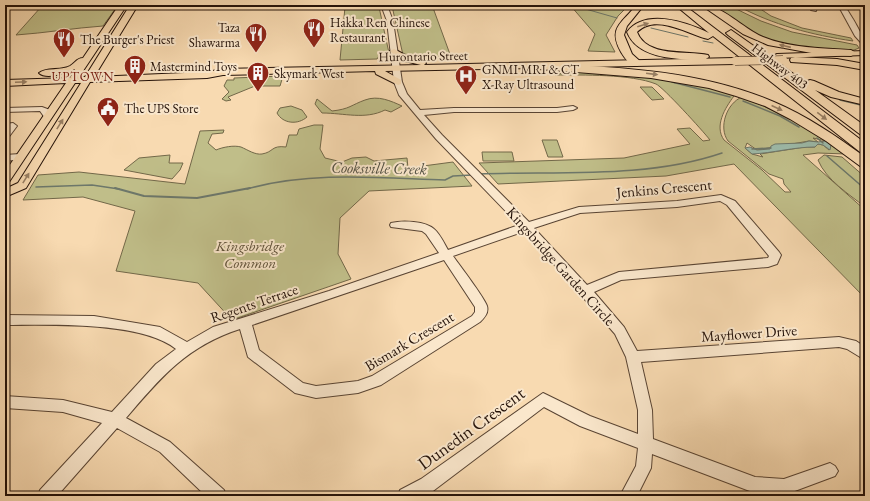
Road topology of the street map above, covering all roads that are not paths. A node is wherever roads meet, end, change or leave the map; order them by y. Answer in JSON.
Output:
{"nodes":[{"id":1,"x":122,"y":5,"type":"edge"},
{"id":2,"x":134,"y":5,"type":"edge"},
{"id":3,"x":384,"y":5,"type":"edge"},
{"id":4,"x":640,"y":5,"type":"edge"},
{"id":5,"x":679,"y":5,"type":"edge"},
{"id":6,"x":693,"y":5,"type":"edge"},
{"id":7,"x":705,"y":5,"type":"edge"},
{"id":8,"x":841,"y":5,"type":"edge"},
{"id":9,"x":862,"y":46,"type":"edge"},
{"id":10,"x":751,"y":48,"type":"junction"},
{"id":11,"x":394,"y":51,"type":"junction"},
{"id":12,"x":90,"y":52,"type":"junction"},
{"id":13,"x":851,"y":53,"type":"junction"},
{"id":14,"x":704,"y":57,"type":"junction"},
{"id":15,"x":780,"y":58,"type":"junction"},
{"id":16,"x":865,"y":58,"type":"edge"},
{"id":17,"x":737,"y":59,"type":"junction"},
{"id":18,"x":795,"y":60,"type":"junction"},
{"id":19,"x":634,"y":61,"type":"junction"},
{"id":20,"x":422,"y":63,"type":"junction"},
{"id":21,"x":530,"y":66,"type":"junction"},
{"id":22,"x":865,"y":66,"type":"edge"},
{"id":23,"x":396,"y":67,"type":"junction"},
{"id":24,"x":369,"y":70,"type":"junction"},
{"id":25,"x":77,"y":72,"type":"junction"},
{"id":26,"x":5,"y":75,"type":"edge"},
{"id":27,"x":90,"y":76,"type":"junction"},
{"id":28,"x":38,"y":78,"type":"junction"},
{"id":29,"x":122,"y":78,"type":"junction"},
{"id":30,"x":71,"y":80,"type":"junction"},
{"id":31,"x":398,"y":82,"type":"junction"},
{"id":32,"x":5,"y":83,"type":"edge"},
{"id":33,"x":62,"y":94,"type":"junction"},
{"id":34,"x":865,"y":102,"type":"edge"},
{"id":35,"x":73,"y":103,"type":"junction"},
{"id":36,"x":572,"y":108,"type":"dead end"},
{"id":37,"x":5,"y":110,"type":"edge"},
{"id":38,"x":417,"y":113,"type":"junction"},
{"id":39,"x":48,"y":116,"type":"junction"},
{"id":40,"x":5,"y":127,"type":"edge"},
{"id":41,"x":865,"y":132,"type":"edge"},
{"id":42,"x":5,"y":136,"type":"edge"},
{"id":43,"x":865,"y":149,"type":"edge"},
{"id":44,"x":20,"y":157,"type":"junction"},
{"id":45,"x":5,"y":158,"type":"edge"},
{"id":46,"x":865,"y":163,"type":"edge"},
{"id":47,"x":5,"y":180,"type":"edge"},
{"id":48,"x":5,"y":193,"type":"edge"},
{"id":49,"x":395,"y":225,"type":"dead end"},
{"id":50,"x":527,"y":227,"type":"junction"},
{"id":51,"x":446,"y":254,"type":"junction"},
{"id":52,"x":585,"y":291,"type":"junction"},
{"id":53,"x":5,"y":320,"type":"edge"},
{"id":54,"x":245,"y":322,"type":"junction"},
{"id":55,"x":186,"y":349,"type":"junction"},
{"id":56,"x":865,"y":354,"type":"edge"},
{"id":57,"x":632,"y":357,"type":"junction"},
{"id":58,"x":5,"y":402,"type":"edge"},
{"id":59,"x":114,"y":419,"type":"junction"},
{"id":60,"x":646,"y":445,"type":"junction"},
{"id":61,"x":830,"y":471,"type":"dead end"},
{"id":62,"x":46,"y":496,"type":"edge"},
{"id":63,"x":218,"y":496,"type":"edge"},
{"id":64,"x":406,"y":496,"type":"edge"},
{"id":65,"x":628,"y":496,"type":"edge"}],
"edges":[{"from":1,"to":12,"type":"main road"},
{"from":2,"to":27,"type":"main road"},
{"from":3,"to":11,"type":"street","name":"Kingsbridge Garden Circle"},
{"from":4,"to":19,"type":"highway"},
{"from":5,"to":17,"type":"highway","name":"Highway 403"},
{"from":6,"to":10,"type":"highway","name":"Highway 403"},
{"from":13,"to":7,"type":"highway","one_way":true},
{"from":8,"to":9,"type":"street"},
{"from":9,"to":13,"type":"main road","name":"Hurontario Street"},
{"from":10,"to":34,"type":"highway"},
{"from":10,"to":41,"type":"highway","name":"Highway 403"},
{"from":11,"to":20,"type":"main road"},
{"from":11,"to":23,"type":"street","name":"Kingsbridge Garden Circle"},
{"from":12,"to":25,"type":"main road"},
{"from":12,"to":28,"type":"main road"},
{"from":13,"to":15,"type":"main road","name":"Hurontario Street"},
{"from":14,"to":17,"type":"main road","name":"Hurontario Street"},
{"from":14,"to":17,"type":"highway","one_way":true},
{"from":14,"to":19,"type":"main road","name":"Hurontario Street"},
{"from":15,"to":17,"type":"main road","name":"Hurontario Street","bridge":true},
{"from":15,"to":18,"type":"main road","name":"Hurontario Street"},
{"from":16,"to":18,"type":"main road","name":"Hurontario Street"},
{"from":17,"to":19,"type":"main road","name":"Hurontario Street"},
{"from":17,"to":43,"type":"highway","name":"Highway 403","one_way":true},
{"from":18,"to":22,"type":"highway"},
{"from":19,"to":20,"type":"main road","name":"Hurontario Street"},
{"from":19,"to":21,"type":"main road","name":"Hurontario Street"},
{"from":20,"to":23,"type":"main road","name":"Hurontario Street"},
{"from":21,"to":23,"type":"main road","name":"Hurontario Street"},
{"from":21,"to":46,"type":"highway","one_way":true},
{"from":23,"to":24,"type":"main road","name":"Hurontario Street"},
{"from":23,"to":27,"type":"main road","name":"Hurontario Street"},
{"from":23,"to":31,"type":"street","name":"Kingsbridge Garden Circle"},
{"from":24,"to":29,"type":"main road","name":"Hurontario Street"},
{"from":24,"to":31,"type":"main road"},
{"from":25,"to":27,"type":"main road","name":"Hurontario Street"},
{"from":25,"to":28,"type":"main road","name":"Hurontario Street"},
{"from":25,"to":30,"type":"main road"},
{"from":26,"to":28,"type":"main road","name":"Hurontario Street"},
{"from":27,"to":29,"type":"main road","name":"Hurontario Street"},
{"from":27,"to":30,"type":"main road","name":"Hurontario Street"},
{"from":27,"to":35,"type":"main road"},
{"from":28,"to":30,"type":"main road","name":"Hurontario Street"},
{"from":32,"to":28,"type":"main road","name":"Hurontario Street","one_way":true},
{"from":28,"to":33,"type":"main road"},
{"from":29,"to":35,"type":"main road"},
{"from":30,"to":33,"type":"main road"},
{"from":31,"to":38,"type":"street","name":"Kingsbridge Garden Circle"},
{"from":33,"to":39,"type":"main road"},
{"from":48,"to":35,"type":"main road","one_way":true},
{"from":36,"to":38,"type":"street"},
{"from":37,"to":39,"type":"street"},
{"from":38,"to":50,"type":"street","name":"Kingsbridge Garden Circle"},
{"from":39,"to":44,"type":"main road"},
{"from":40,"to":42,"type":"street"},
{"from":44,"to":45,"type":"street"},
{"from":44,"to":47,"type":"main road"},
{"from":49,"to":51,"type":"street"},
{"from":50,"to":51,"type":"street","name":"Regents Terrace"},
{"from":50,"to":52,"type":"street","name":"Kingsbridge Garden Circle"},
{"from":50,"to":52,"type":"street","name":"Jenkins Crescent"},
{"from":51,"to":54,"type":"street","name":"Regents Terrace"},
{"from":51,"to":54,"type":"street","name":"Bismark Crescent"},
{"from":52,"to":57,"type":"street","name":"Kingsbridge Garden Circle"},
{"from":53,"to":55,"type":"street"},
{"from":54,"to":55,"type":"street","name":"Regents Terrace"},
{"from":55,"to":59,"type":"street","name":"Regents Terrace"},
{"from":56,"to":57,"type":"street","name":"Mayflower Drive"},
{"from":57,"to":60,"type":"street","name":"Kingsbridge Garden Circle"},
{"from":58,"to":59,"type":"street"},
{"from":59,"to":62,"type":"street","name":"Regents Terrace"},
{"from":59,"to":63,"type":"street"},
{"from":60,"to":61,"type":"street"},
{"from":60,"to":64,"type":"street","name":"Dunedin Crescent"},
{"from":60,"to":65,"type":"street","name":"Kingsbridge Garden Circle"}]}
